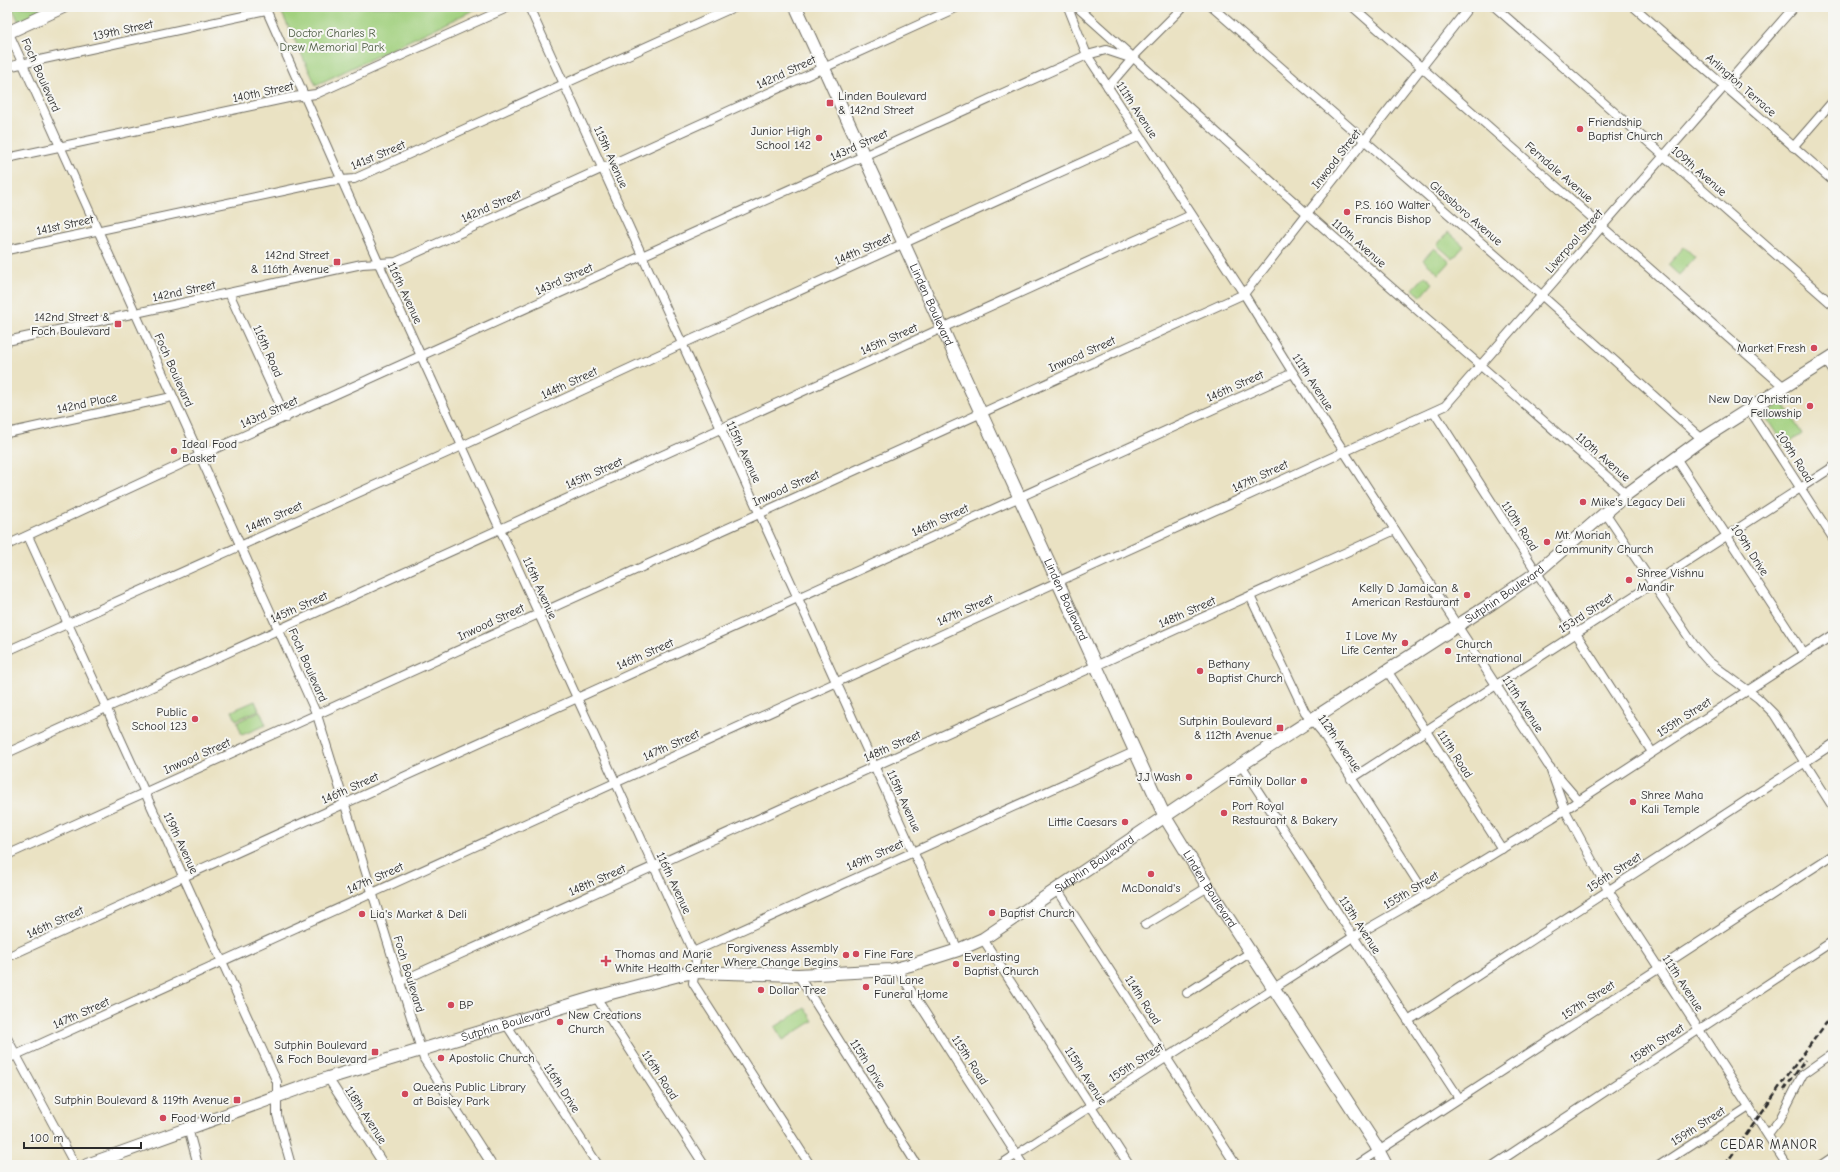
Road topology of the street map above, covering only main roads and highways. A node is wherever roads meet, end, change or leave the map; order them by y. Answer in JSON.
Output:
{"nodes":[{"id":1,"x":63,"y":7,"type":"edge"},
{"id":2,"x":796,"y":7,"type":"edge"},
{"id":3,"x":8,"y":31,"type":"edge"},
{"id":4,"x":1830,"y":359,"type":"edge"},
{"id":5,"x":1165,"y":817,"type":"junction"},
{"id":6,"x":104,"y":1162,"type":"edge"},
{"id":7,"x":87,"y":1165,"type":"edge"},
{"id":8,"x":1386,"y":1165,"type":"edge"}],
"edges":[{"from":1,"to":3,"type":"main road"},
{"from":2,"to":5,"type":"main road","name":"Linden Boulevard"},
{"from":4,"to":5,"type":"main road","name":"Sutphin Boulevard"},
{"from":5,"to":6,"type":"main road","name":"Sutphin Boulevard"},
{"from":5,"to":8,"type":"main road","name":"Linden Boulevard"},
{"from":6,"to":7,"type":"main road","name":"Sutphin Boulevard"}]}
